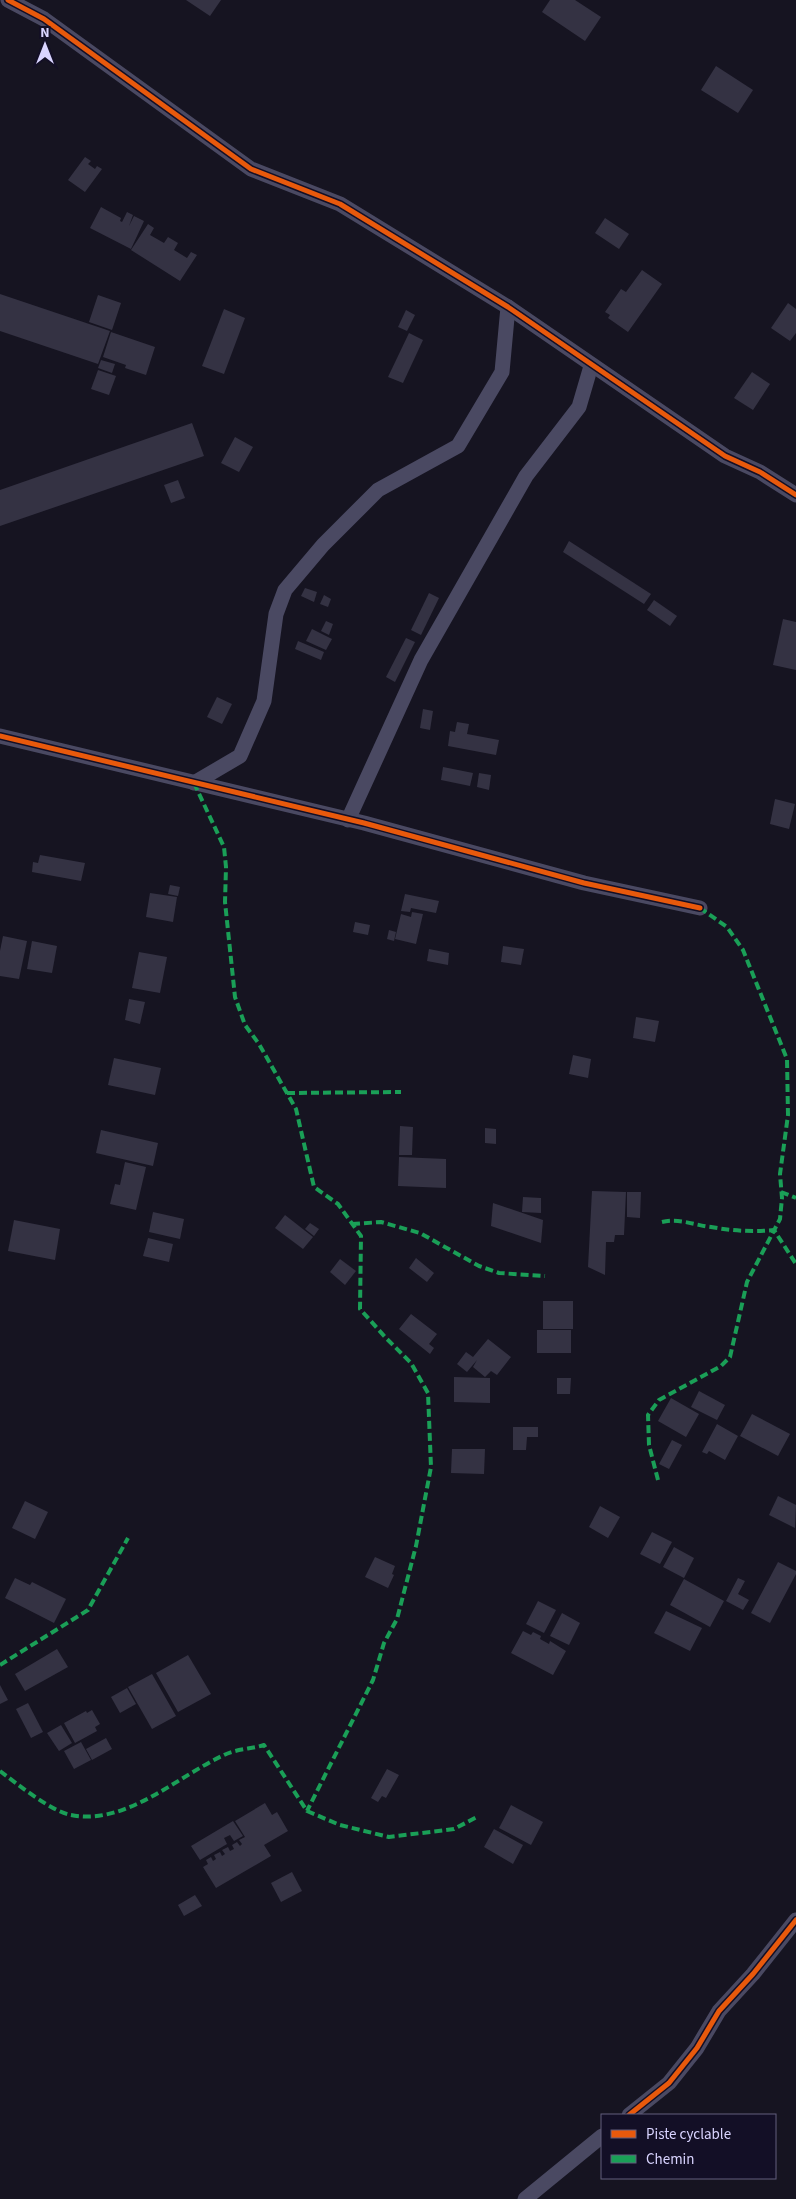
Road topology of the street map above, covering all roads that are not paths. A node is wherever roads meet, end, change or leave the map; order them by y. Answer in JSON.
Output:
{"nodes":[{"id":1,"x":8,"y":0,"type":"edge"},
{"id":2,"x":508,"y":307,"type":"junction"},
{"id":3,"x":592,"y":366,"type":"junction"},
{"id":4,"x":796,"y":495,"type":"edge"},
{"id":5,"x":0,"y":736,"type":"edge"},
{"id":6,"x":194,"y":783,"type":"junction"},
{"id":7,"x":348,"y":820,"type":"junction"},
{"id":8,"x":700,"y":908,"type":"dead end"},
{"id":9,"x":796,"y":1920,"type":"edge"},
{"id":10,"x":630,"y":2114,"type":"edge"},
{"id":11,"x":601,"y":2137,"type":"edge"},
{"id":12,"x":525,"y":2199,"type":"edge"}],
"edges":[{"from":1,"to":2,"type":"street"},
{"from":2,"to":3,"type":"street"},
{"from":2,"to":6,"type":"street"},
{"from":3,"to":4,"type":"street"},
{"from":3,"to":7,"type":"street"},
{"from":5,"to":6,"type":"street"},
{"from":6,"to":7,"type":"street"},
{"from":7,"to":8,"type":"street"},
{"from":9,"to":10,"type":"street"},
{"from":11,"to":12,"type":"street"}]}
